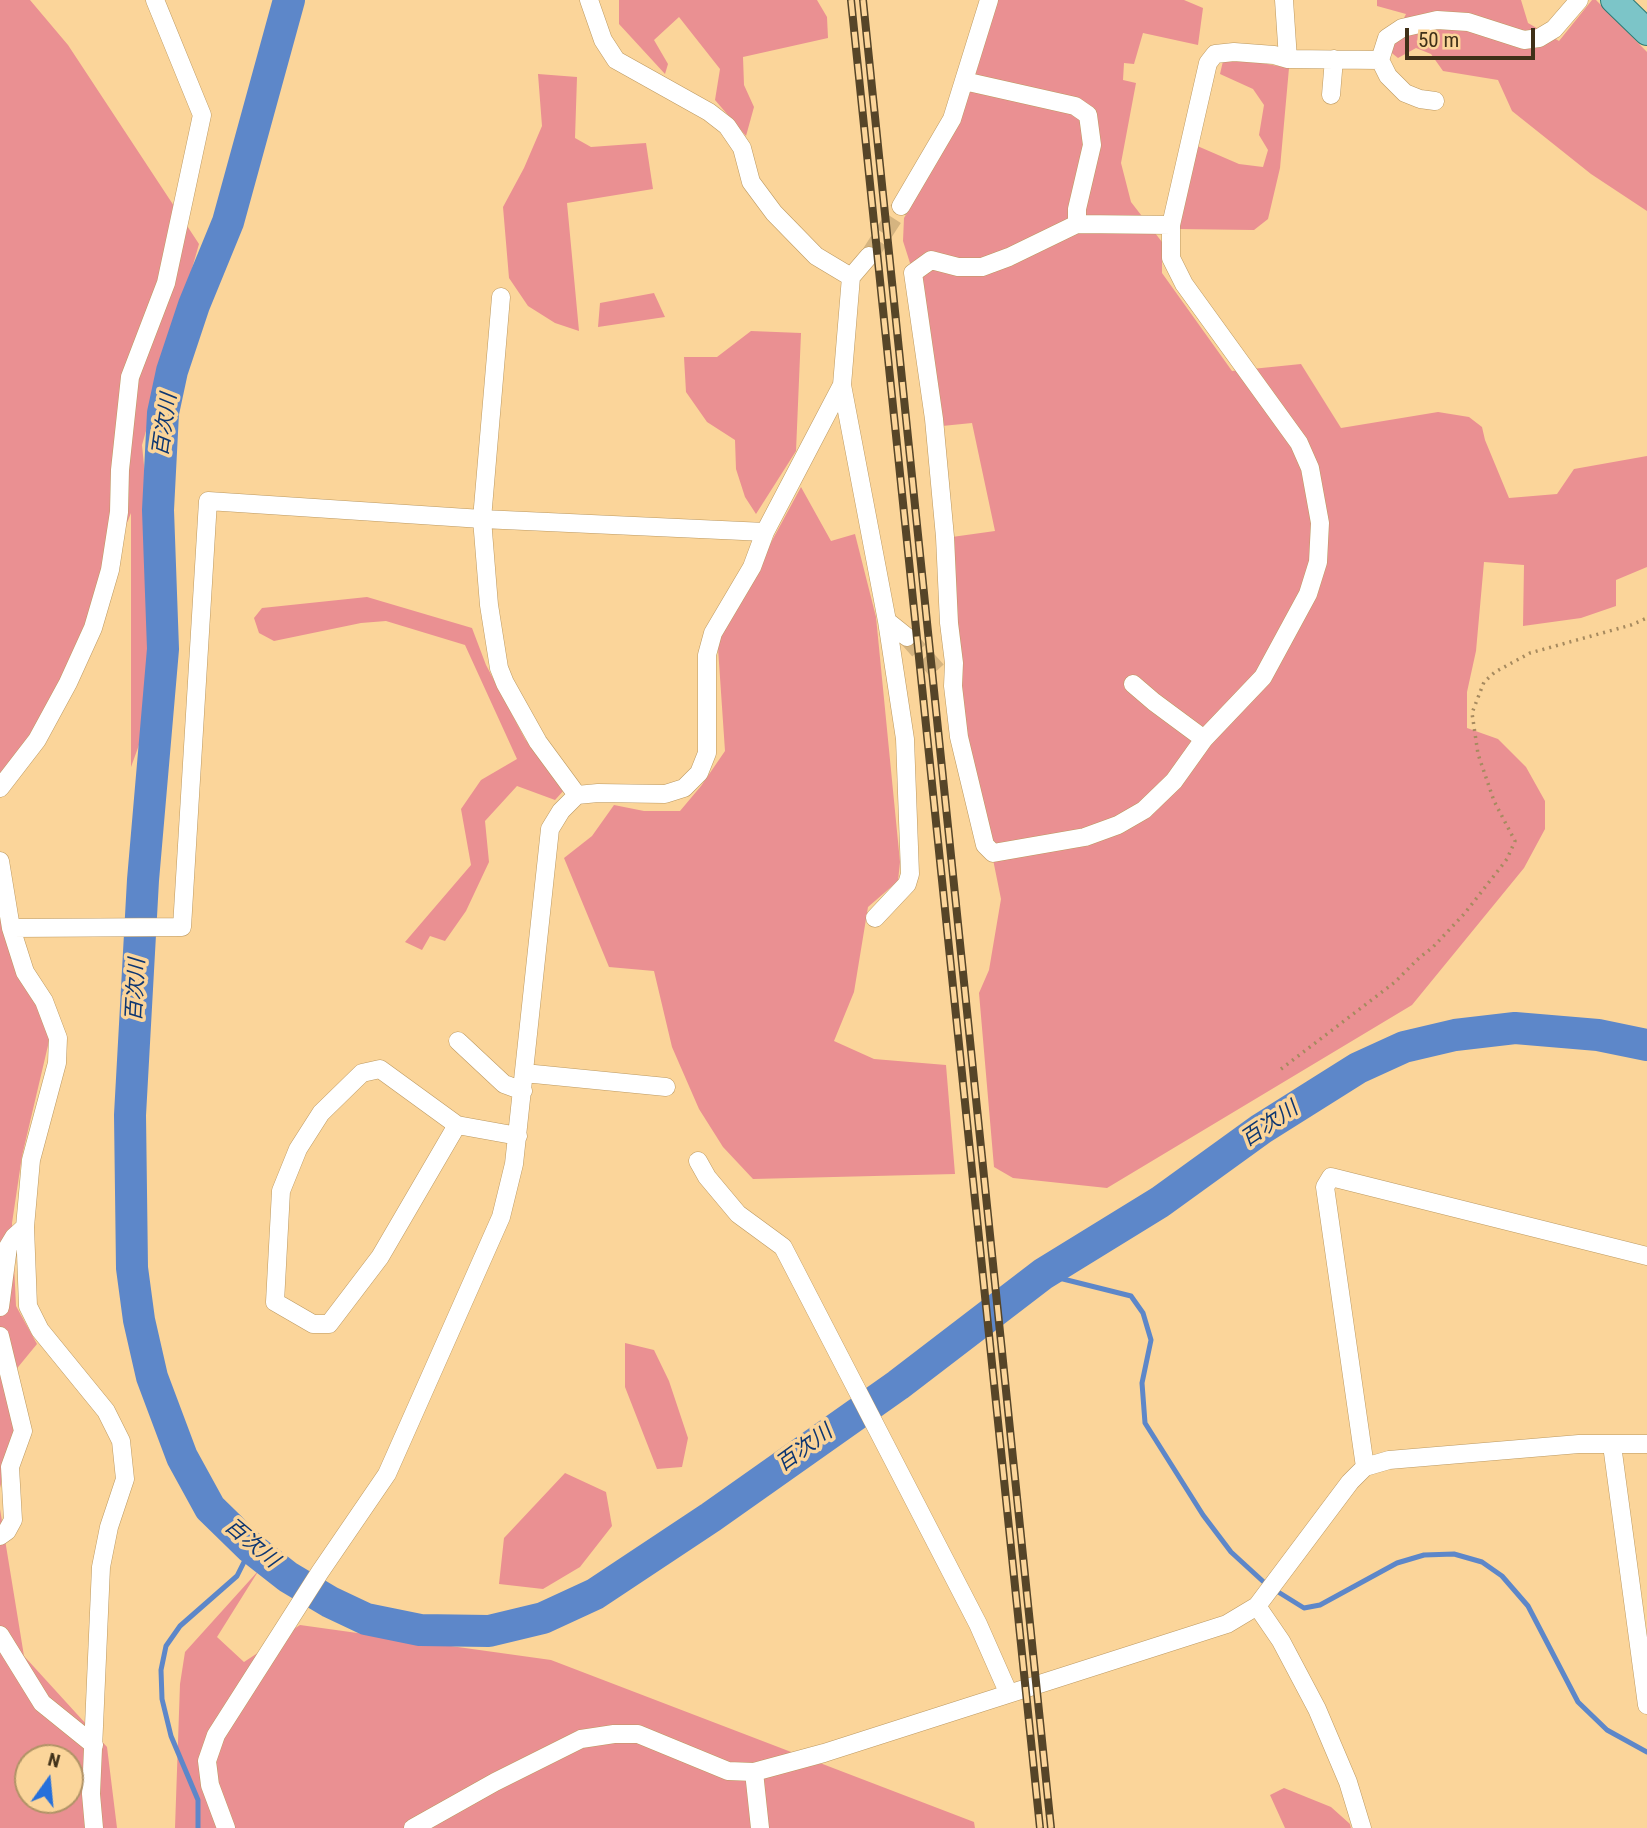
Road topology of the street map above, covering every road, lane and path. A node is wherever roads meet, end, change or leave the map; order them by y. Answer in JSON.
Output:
{"nodes":[{"id":1,"x":155,"y":0,"type":"edge"},
{"id":2,"x":589,"y":0,"type":"edge"},
{"id":3,"x":989,"y":0,"type":"edge"},
{"id":4,"x":1284,"y":0,"type":"edge"},
{"id":5,"x":1579,"y":0,"type":"edge"},
{"id":6,"x":1614,"y":0,"type":"edge"},
{"id":7,"x":1647,"y":32,"type":"edge"},
{"id":8,"x":1287,"y":59,"type":"junction"},
{"id":9,"x":1334,"y":60,"type":"junction"},
{"id":10,"x":1380,"y":60,"type":"junction"},
{"id":11,"x":964,"y":80,"type":"junction"},
{"id":12,"x":1331,"y":95,"type":"dead end"},
{"id":13,"x":1436,"y":101,"type":"dead end"},
{"id":14,"x":901,"y":206,"type":"tunnel mouth"},
{"id":15,"x":1077,"y":224,"type":"junction"},
{"id":16,"x":1171,"y":225,"type":"junction"},
{"id":17,"x":869,"y":256,"type":"tunnel mouth"},
{"id":18,"x":851,"y":277,"type":"junction"},
{"id":19,"x":501,"y":297,"type":"dead end"},
{"id":20,"x":842,"y":385,"type":"junction"},
{"id":21,"x":482,"y":519,"type":"junction"},
{"id":22,"x":765,"y":532,"type":"junction"},
{"id":23,"x":1647,"y":618,"type":"edge"},
{"id":24,"x":887,"y":621,"type":"junction"},
{"id":25,"x":907,"y":637,"type":"tunnel mouth"},
{"id":26,"x":1133,"y":684,"type":"dead end"},
{"id":27,"x":1204,"y":739,"type":"junction"},
{"id":28,"x":0,"y":788,"type":"edge"},
{"id":29,"x":577,"y":795,"type":"junction"},
{"id":30,"x":0,"y":861,"type":"edge"},
{"id":31,"x":875,"y":918,"type":"dead end"},
{"id":32,"x":11,"y":928,"type":"junction"},
{"id":33,"x":458,"y":1041,"type":"dead end"},
{"id":34,"x":1281,"y":1069,"type":"dead end"},
{"id":35,"x":524,"y":1073,"type":"junction"},
{"id":36,"x":666,"y":1087,"type":"dead end"},
{"id":37,"x":523,"y":1091,"type":"junction"},
{"id":38,"x":457,"y":1125,"type":"junction"},
{"id":39,"x":518,"y":1136,"type":"junction"},
{"id":40,"x":698,"y":1161,"type":"dead end"},
{"id":41,"x":25,"y":1227,"type":"junction"},
{"id":42,"x":1647,"y":1256,"type":"edge"},
{"id":43,"x":0,"y":1307,"type":"edge"},
{"id":44,"x":0,"y":1336,"type":"edge"},
{"id":45,"x":1647,"y":1444,"type":"edge"},
{"id":46,"x":1612,"y":1445,"type":"junction"},
{"id":47,"x":1365,"y":1467,"type":"junction"},
{"id":48,"x":0,"y":1536,"type":"edge"},
{"id":49,"x":1265,"y":1592,"type":"junction"},
{"id":50,"x":0,"y":1635,"type":"edge"},
{"id":51,"x":1008,"y":1692,"type":"junction"},
{"id":52,"x":1647,"y":1705,"type":"edge"},
{"id":53,"x":94,"y":1745,"type":"junction"},
{"id":54,"x":754,"y":1772,"type":"junction"},
{"id":55,"x":94,"y":1828,"type":"edge"},
{"id":56,"x":226,"y":1828,"type":"edge"},
{"id":57,"x":413,"y":1828,"type":"edge"},
{"id":58,"x":760,"y":1828,"type":"edge"},
{"id":59,"x":1362,"y":1828,"type":"edge"}],
"edges":[{"from":1,"to":28,"type":"street"},
{"from":2,"to":18,"type":"street"},
{"from":3,"to":11,"type":"street"},
{"from":4,"to":8,"type":"street"},
{"from":5,"to":10,"type":"street"},
{"from":6,"to":7,"type":"main road"},
{"from":8,"to":9,"type":"street"},
{"from":8,"to":16,"type":"street"},
{"from":9,"to":10,"type":"street"},
{"from":9,"to":12,"type":"street"},
{"from":10,"to":13,"type":"street"},
{"from":11,"to":14,"type":"street"},
{"from":11,"to":15,"type":"street"},
{"from":15,"to":16,"type":"street"},
{"from":15,"to":27,"type":"street"},
{"from":16,"to":27,"type":"street"},
{"from":17,"to":18,"type":"street"},
{"from":18,"to":20,"type":"street"},
{"from":19,"to":21,"type":"street"},
{"from":20,"to":22,"type":"street"},
{"from":20,"to":24,"type":"street"},
{"from":21,"to":22,"type":"street"},
{"from":21,"to":29,"type":"street"},
{"from":21,"to":32,"type":"street"},
{"from":22,"to":29,"type":"street"},
{"from":23,"to":34,"type":"path"},
{"from":24,"to":25,"type":"street"},
{"from":24,"to":31,"type":"street"},
{"from":26,"to":27,"type":"street"},
{"from":29,"to":35,"type":"street"},
{"from":30,"to":32,"type":"street"},
{"from":32,"to":41,"type":"street"},
{"from":33,"to":37,"type":"street"},
{"from":35,"to":36,"type":"street"},
{"from":35,"to":37,"type":"street"},
{"from":37,"to":39,"type":"street"},
{"from":38,"to":38,"type":"street"},
{"from":38,"to":39,"type":"street"},
{"from":39,"to":56,"type":"street"},
{"from":40,"to":51,"type":"street"},
{"from":41,"to":43,"type":"street"},
{"from":41,"to":53,"type":"street"},
{"from":42,"to":47,"type":"street"},
{"from":44,"to":48,"type":"street"},
{"from":45,"to":46,"type":"street"},
{"from":46,"to":47,"type":"street"},
{"from":46,"to":52,"type":"street"},
{"from":47,"to":49,"type":"street"},
{"from":49,"to":51,"type":"street"},
{"from":49,"to":59,"type":"street"},
{"from":50,"to":53,"type":"street"},
{"from":51,"to":54,"type":"street"},
{"from":53,"to":55,"type":"street"},
{"from":54,"to":57,"type":"street"},
{"from":54,"to":58,"type":"street"}]}
